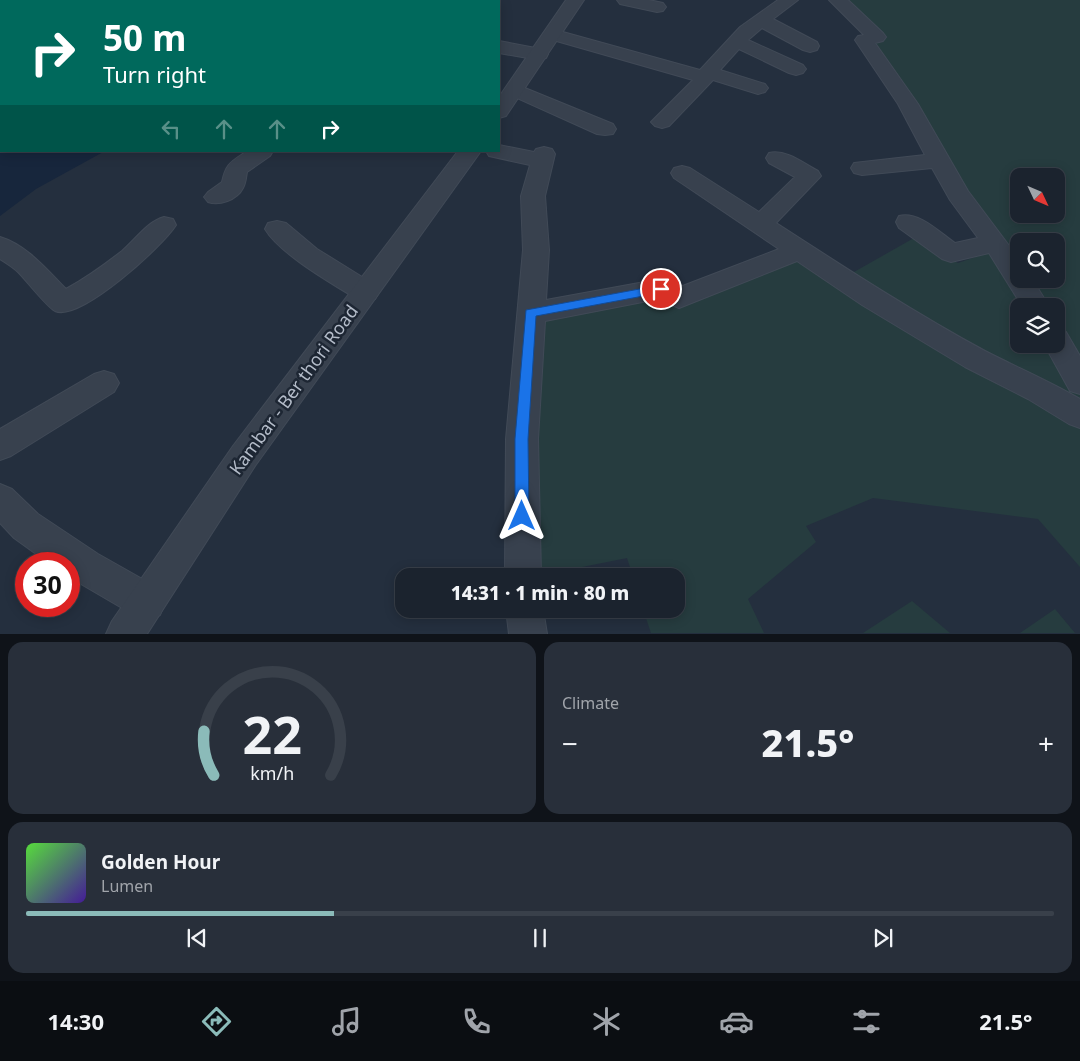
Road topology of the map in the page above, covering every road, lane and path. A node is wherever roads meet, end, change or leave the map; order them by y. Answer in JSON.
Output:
{"nodes":[{"id":1,"x":575,"y":0,"type":"edge"},
{"id":2,"x":626,"y":0,"type":"edge"},
{"id":3,"x":789,"y":0,"type":"edge"},
{"id":4,"x":838,"y":0,"type":"edge"},
{"id":5,"x":657,"y":7,"type":"dead end"},
{"id":6,"x":760,"y":20,"type":"junction"},
{"id":7,"x":552,"y":34,"type":"junction"},
{"id":8,"x":736,"y":41,"type":"junction"},
{"id":9,"x":810,"y":46,"type":"dead end"},
{"id":10,"x":500,"y":47,"type":"edge"},
{"id":11,"x":538,"y":54,"type":"junction"},
{"id":12,"x":796,"y":68,"type":"dead end"},
{"id":13,"x":706,"y":74,"type":"junction"},
{"id":14,"x":758,"y":88,"type":"dead end"},
{"id":15,"x":515,"y":90,"type":"junction"},
{"id":16,"x":500,"y":111,"type":"edge"},
{"id":17,"x":662,"y":122,"type":"dead end"},
{"id":18,"x":605,"y":129,"type":"dead end"},
{"id":19,"x":500,"y":151,"type":"edge"},
{"id":20,"x":261,"y":152,"type":"edge"},
{"id":21,"x":469,"y":152,"type":"edge"},
{"id":22,"x":777,"y":158,"type":"dead end"},
{"id":23,"x":939,"y":160,"type":"junction"},
{"id":24,"x":862,"y":168,"type":"dead end"},
{"id":25,"x":682,"y":173,"type":"dead end"},
{"id":26,"x":216,"y":197,"type":"dead end"},
{"id":27,"x":908,"y":222,"type":"dead end"},
{"id":28,"x":761,"y":224,"type":"junction"},
{"id":29,"x":164,"y":225,"type":"dead end"},
{"id":30,"x":278,"y":229,"type":"dead end"},
{"id":31,"x":994,"y":242,"type":"junction"},
{"id":32,"x":0,"y":246,"type":"edge"},
{"id":33,"x":801,"y":250,"type":"junction"},
{"id":34,"x":366,"y":292,"type":"junction"},
{"id":35,"x":1031,"y":298,"type":"edge"},
{"id":36,"x":530,"y":313,"type":"junction"},
{"id":37,"x":1063,"y":353,"type":"edge"},
{"id":38,"x":1080,"y":382,"type":"edge"},
{"id":39,"x":104,"y":383,"type":"dead end"},
{"id":40,"x":1080,"y":415,"type":"edge"},
{"id":41,"x":0,"y":446,"type":"edge"},
{"id":42,"x":0,"y":500,"type":"edge"},
{"id":43,"x":522,"y":568,"type":"edge"},
{"id":44,"x":147,"y":602,"type":"junction"},
{"id":45,"x":527,"y":618,"type":"edge"},
{"id":46,"x":125,"y":634,"type":"edge"},
{"id":47,"x":528,"y":634,"type":"edge"}],
"edges":[{"from":1,"to":7,"type":"street"},
{"from":2,"to":5,"type":"street"},
{"from":3,"to":6,"type":"street"},
{"from":4,"to":23,"type":"street"},
{"from":6,"to":8,"type":"street"},
{"from":6,"to":9,"type":"street"},
{"from":7,"to":11,"type":"street"},
{"from":7,"to":13,"type":"street"},
{"from":8,"to":12,"type":"street"},
{"from":8,"to":13,"type":"street"},
{"from":10,"to":11,"type":"street"},
{"from":11,"to":15,"type":"street"},
{"from":13,"to":14,"type":"street"},
{"from":13,"to":17,"type":"street"},
{"from":15,"to":16,"type":"street"},
{"from":15,"to":18,"type":"street"},
{"from":19,"to":36,"type":"street"},
{"from":20,"to":26,"type":"street"},
{"from":21,"to":34,"type":"street","name":"Kambar - Ber thori Road"},
{"from":22,"to":28,"type":"street"},
{"from":23,"to":24,"type":"street"},
{"from":23,"to":31,"type":"street"},
{"from":25,"to":28,"type":"street"},
{"from":27,"to":31,"type":"street"},
{"from":28,"to":33,"type":"street"},
{"from":29,"to":32,"type":"street"},
{"from":30,"to":34,"type":"street"},
{"from":31,"to":35,"type":"street"},
{"from":33,"to":36,"type":"street"},
{"from":33,"to":40,"type":"street"},
{"from":34,"to":44,"type":"street","name":"Kambar - Ber thori Road"},
{"from":36,"to":43,"type":"street"},
{"from":37,"to":38,"type":"street"},
{"from":39,"to":41,"type":"street"},
{"from":42,"to":44,"type":"street"},
{"from":44,"to":46,"type":"street","name":"Kambar - Ber thori Road"},
{"from":45,"to":47,"type":"street"}]}
